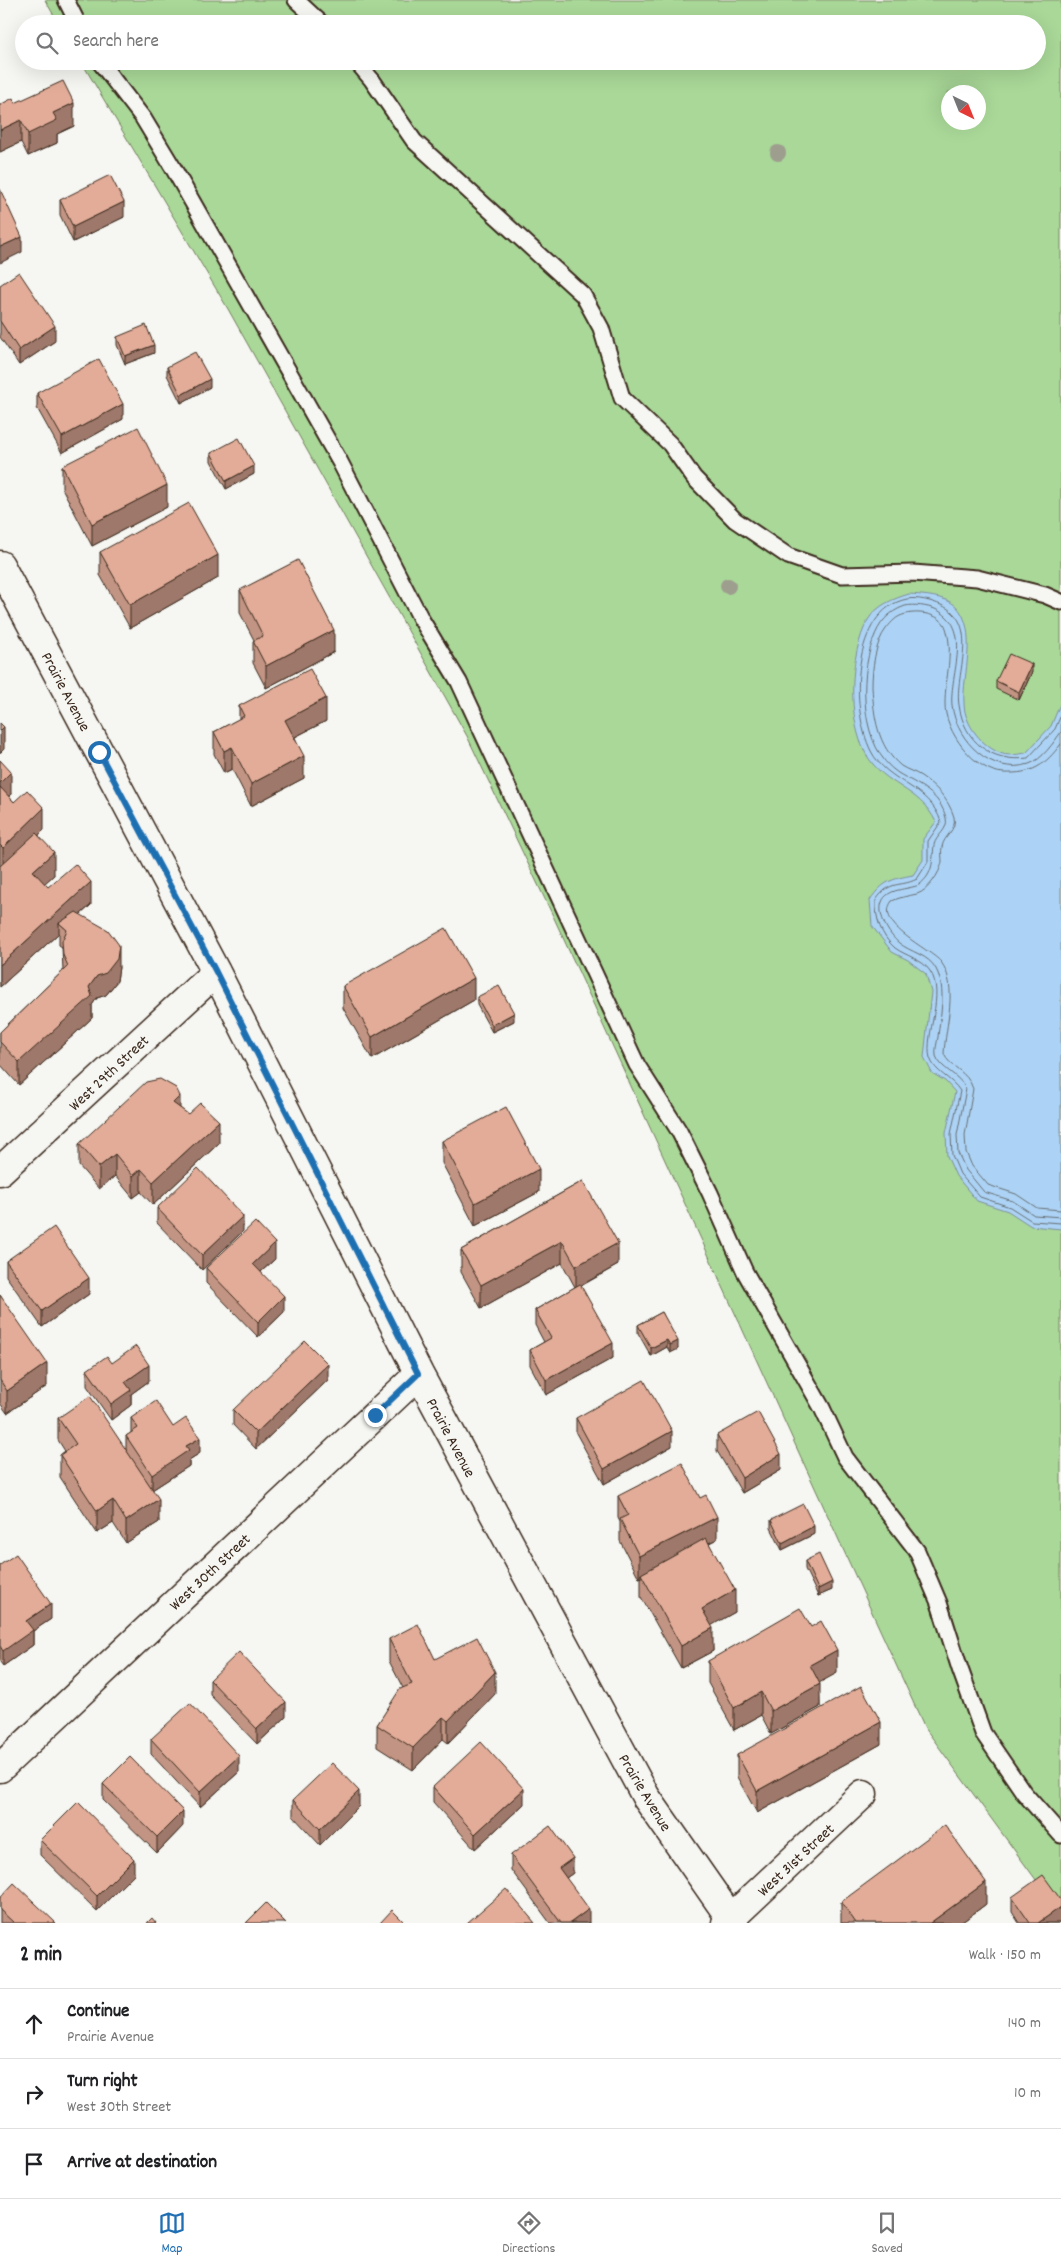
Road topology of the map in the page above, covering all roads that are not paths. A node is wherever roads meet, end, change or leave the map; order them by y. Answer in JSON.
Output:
{"nodes":[{"id":1,"x":66,"y":0,"type":"edge"},
{"id":2,"x":296,"y":0,"type":"edge"},
{"id":3,"x":74,"y":15,"type":"edge"},
{"id":4,"x":312,"y":15,"type":"edge"},
{"id":5,"x":106,"y":70,"type":"edge"},
{"id":6,"x":364,"y":70,"type":"edge"},
{"id":7,"x":0,"y":565,"type":"edge"},
{"id":8,"x":1061,"y":602,"type":"edge"},
{"id":9,"x":216,"y":972,"type":"junction"},
{"id":10,"x":0,"y":1171,"type":"edge"},
{"id":11,"x":418,"y":1374,"type":"junction"},
{"id":12,"x":0,"y":1768,"type":"edge"},
{"id":13,"x":863,"y":1794,"type":"dead end"},
{"id":14,"x":1061,"y":1835,"type":"edge"},
{"id":15,"x":730,"y":1922,"type":"edge"}],
"edges":[{"from":1,"to":3,"type":"lane"},
{"from":2,"to":4,"type":"lane"},
{"from":5,"to":14,"type":"lane"},
{"from":6,"to":8,"type":"lane"},
{"from":7,"to":9,"type":"street","name":"Prairie Avenue"},
{"from":9,"to":10,"type":"street","name":"West 29th Street"},
{"from":9,"to":11,"type":"street","name":"Prairie Avenue"},
{"from":11,"to":12,"type":"street","name":"West 30th Street"},
{"from":11,"to":15,"type":"street","name":"Prairie Avenue"},
{"from":13,"to":15,"type":"street","name":"West 31st Street"}]}
